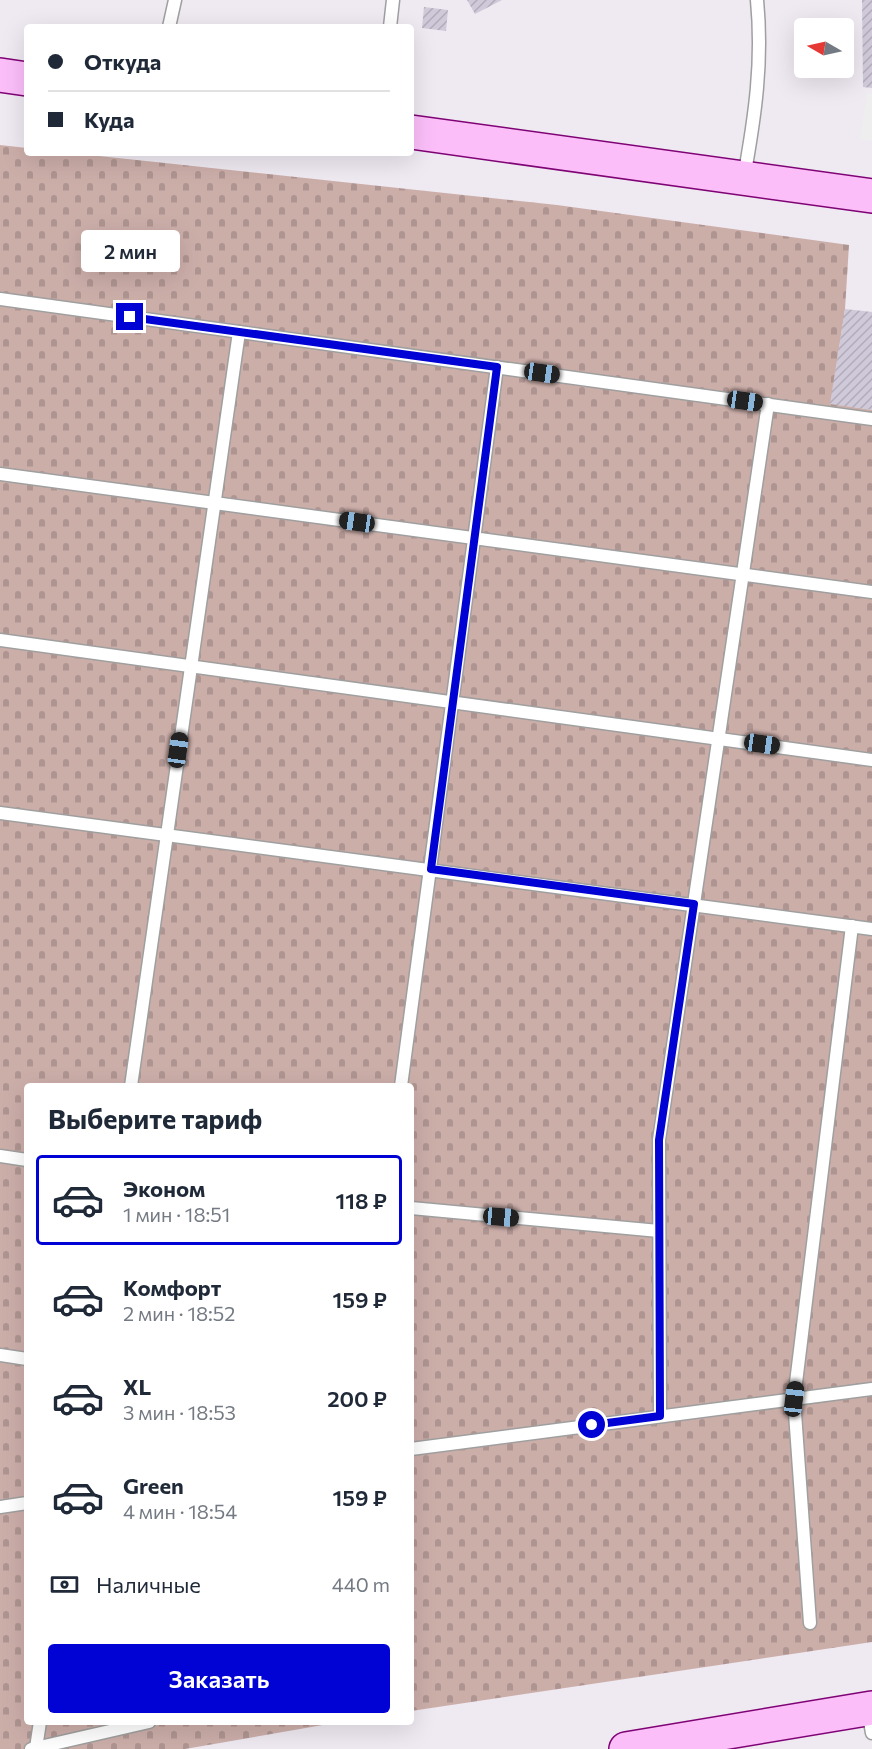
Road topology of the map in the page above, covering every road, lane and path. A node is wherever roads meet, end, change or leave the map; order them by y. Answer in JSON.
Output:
{"nodes":[{"id":1,"x":175,"y":0,"type":"edge"},
{"id":2,"x":393,"y":0,"type":"edge"},
{"id":3,"x":757,"y":0,"type":"edge"},
{"id":4,"x":171,"y":24,"type":"edge"},
{"id":5,"x":390,"y":24,"type":"edge"},
{"id":6,"x":0,"y":75,"type":"edge"},
{"id":7,"x":24,"y":79,"type":"edge"},
{"id":8,"x":414,"y":132,"type":"edge"},
{"id":9,"x":744,"y":178,"type":"junction"},
{"id":10,"x":872,"y":196,"type":"edge"},
{"id":11,"x":0,"y":299,"type":"edge"},
{"id":12,"x":239,"y":332,"type":"junction"},
{"id":13,"x":497,"y":367,"type":"junction"},
{"id":14,"x":768,"y":404,"type":"junction"},
{"id":15,"x":872,"y":418,"type":"edge"},
{"id":16,"x":0,"y":474,"type":"edge"},
{"id":17,"x":214,"y":503,"type":"junction"},
{"id":18,"x":475,"y":537,"type":"junction"},
{"id":19,"x":741,"y":574,"type":"junction"},
{"id":20,"x":872,"y":592,"type":"edge"},
{"id":21,"x":0,"y":640,"type":"edge"},
{"id":22,"x":190,"y":666,"type":"junction"},
{"id":23,"x":453,"y":702,"type":"junction"},
{"id":24,"x":718,"y":738,"type":"junction"},
{"id":25,"x":872,"y":760,"type":"edge"},
{"id":26,"x":0,"y":813,"type":"edge"},
{"id":27,"x":166,"y":835,"type":"junction"},
{"id":28,"x":431,"y":869,"type":"junction"},
{"id":29,"x":694,"y":904,"type":"junction"},
{"id":30,"x":852,"y":926,"type":"junction"},
{"id":31,"x":872,"y":928,"type":"edge"},
{"id":32,"x":131,"y":1083,"type":"edge"},
{"id":33,"x":401,"y":1083,"type":"edge"},
{"id":34,"x":0,"y":1156,"type":"edge"},
{"id":35,"x":24,"y":1160,"type":"edge"},
{"id":36,"x":414,"y":1208,"type":"edge"},
{"id":37,"x":659,"y":1231,"type":"junction"},
{"id":38,"x":0,"y":1355,"type":"edge"},
{"id":39,"x":24,"y":1359,"type":"edge"},
{"id":40,"x":872,"y":1389,"type":"edge"},
{"id":41,"x":794,"y":1399,"type":"junction"},
{"id":42,"x":660,"y":1416,"type":"junction"},
{"id":43,"x":414,"y":1449,"type":"edge"},
{"id":44,"x":24,"y":1503,"type":"edge"},
{"id":45,"x":0,"y":1507,"type":"edge"},
{"id":46,"x":810,"y":1623,"type":"dead end"},
{"id":47,"x":871,"y":1716,"type":"edge"},
{"id":48,"x":39,"y":1725,"type":"edge"},
{"id":49,"x":136,"y":1725,"type":"edge"},
{"id":50,"x":33,"y":1748,"type":"edge"},
{"id":51,"x":626,"y":1749,"type":"edge"}],
"edges":[{"from":1,"to":4,"type":"lane"},
{"from":2,"to":5,"type":"lane"},
{"from":3,"to":9,"type":"lane"},
{"from":6,"to":7,"type":"main road"},
{"from":8,"to":9,"type":"main road"},
{"from":9,"to":10,"type":"main road"},
{"from":11,"to":12,"type":"lane"},
{"from":12,"to":13,"type":"lane"},
{"from":12,"to":17,"type":"lane"},
{"from":13,"to":14,"type":"lane"},
{"from":13,"to":18,"type":"lane"},
{"from":14,"to":15,"type":"lane"},
{"from":14,"to":19,"type":"lane"},
{"from":16,"to":17,"type":"lane"},
{"from":17,"to":18,"type":"lane"},
{"from":17,"to":22,"type":"lane"},
{"from":18,"to":19,"type":"lane"},
{"from":18,"to":23,"type":"lane"},
{"from":19,"to":20,"type":"lane"},
{"from":19,"to":24,"type":"lane"},
{"from":21,"to":22,"type":"lane"},
{"from":22,"to":23,"type":"lane"},
{"from":22,"to":27,"type":"lane"},
{"from":23,"to":24,"type":"lane"},
{"from":23,"to":28,"type":"lane"},
{"from":24,"to":25,"type":"lane"},
{"from":24,"to":29,"type":"lane"},
{"from":26,"to":27,"type":"lane"},
{"from":27,"to":28,"type":"lane"},
{"from":27,"to":32,"type":"lane"},
{"from":28,"to":29,"type":"lane"},
{"from":28,"to":33,"type":"lane"},
{"from":29,"to":30,"type":"lane"},
{"from":29,"to":37,"type":"lane"},
{"from":30,"to":31,"type":"lane"},
{"from":30,"to":41,"type":"lane"},
{"from":34,"to":35,"type":"lane"},
{"from":36,"to":37,"type":"lane"},
{"from":37,"to":42,"type":"lane"},
{"from":38,"to":39,"type":"lane"},
{"from":40,"to":41,"type":"lane"},
{"from":41,"to":42,"type":"lane"},
{"from":41,"to":46,"type":"lane"},
{"from":42,"to":43,"type":"lane"},
{"from":44,"to":45,"type":"lane"},
{"from":47,"to":51,"type":"main road"},
{"from":48,"to":50,"type":"lane"},
{"from":49,"to":50,"type":"lane"}]}
